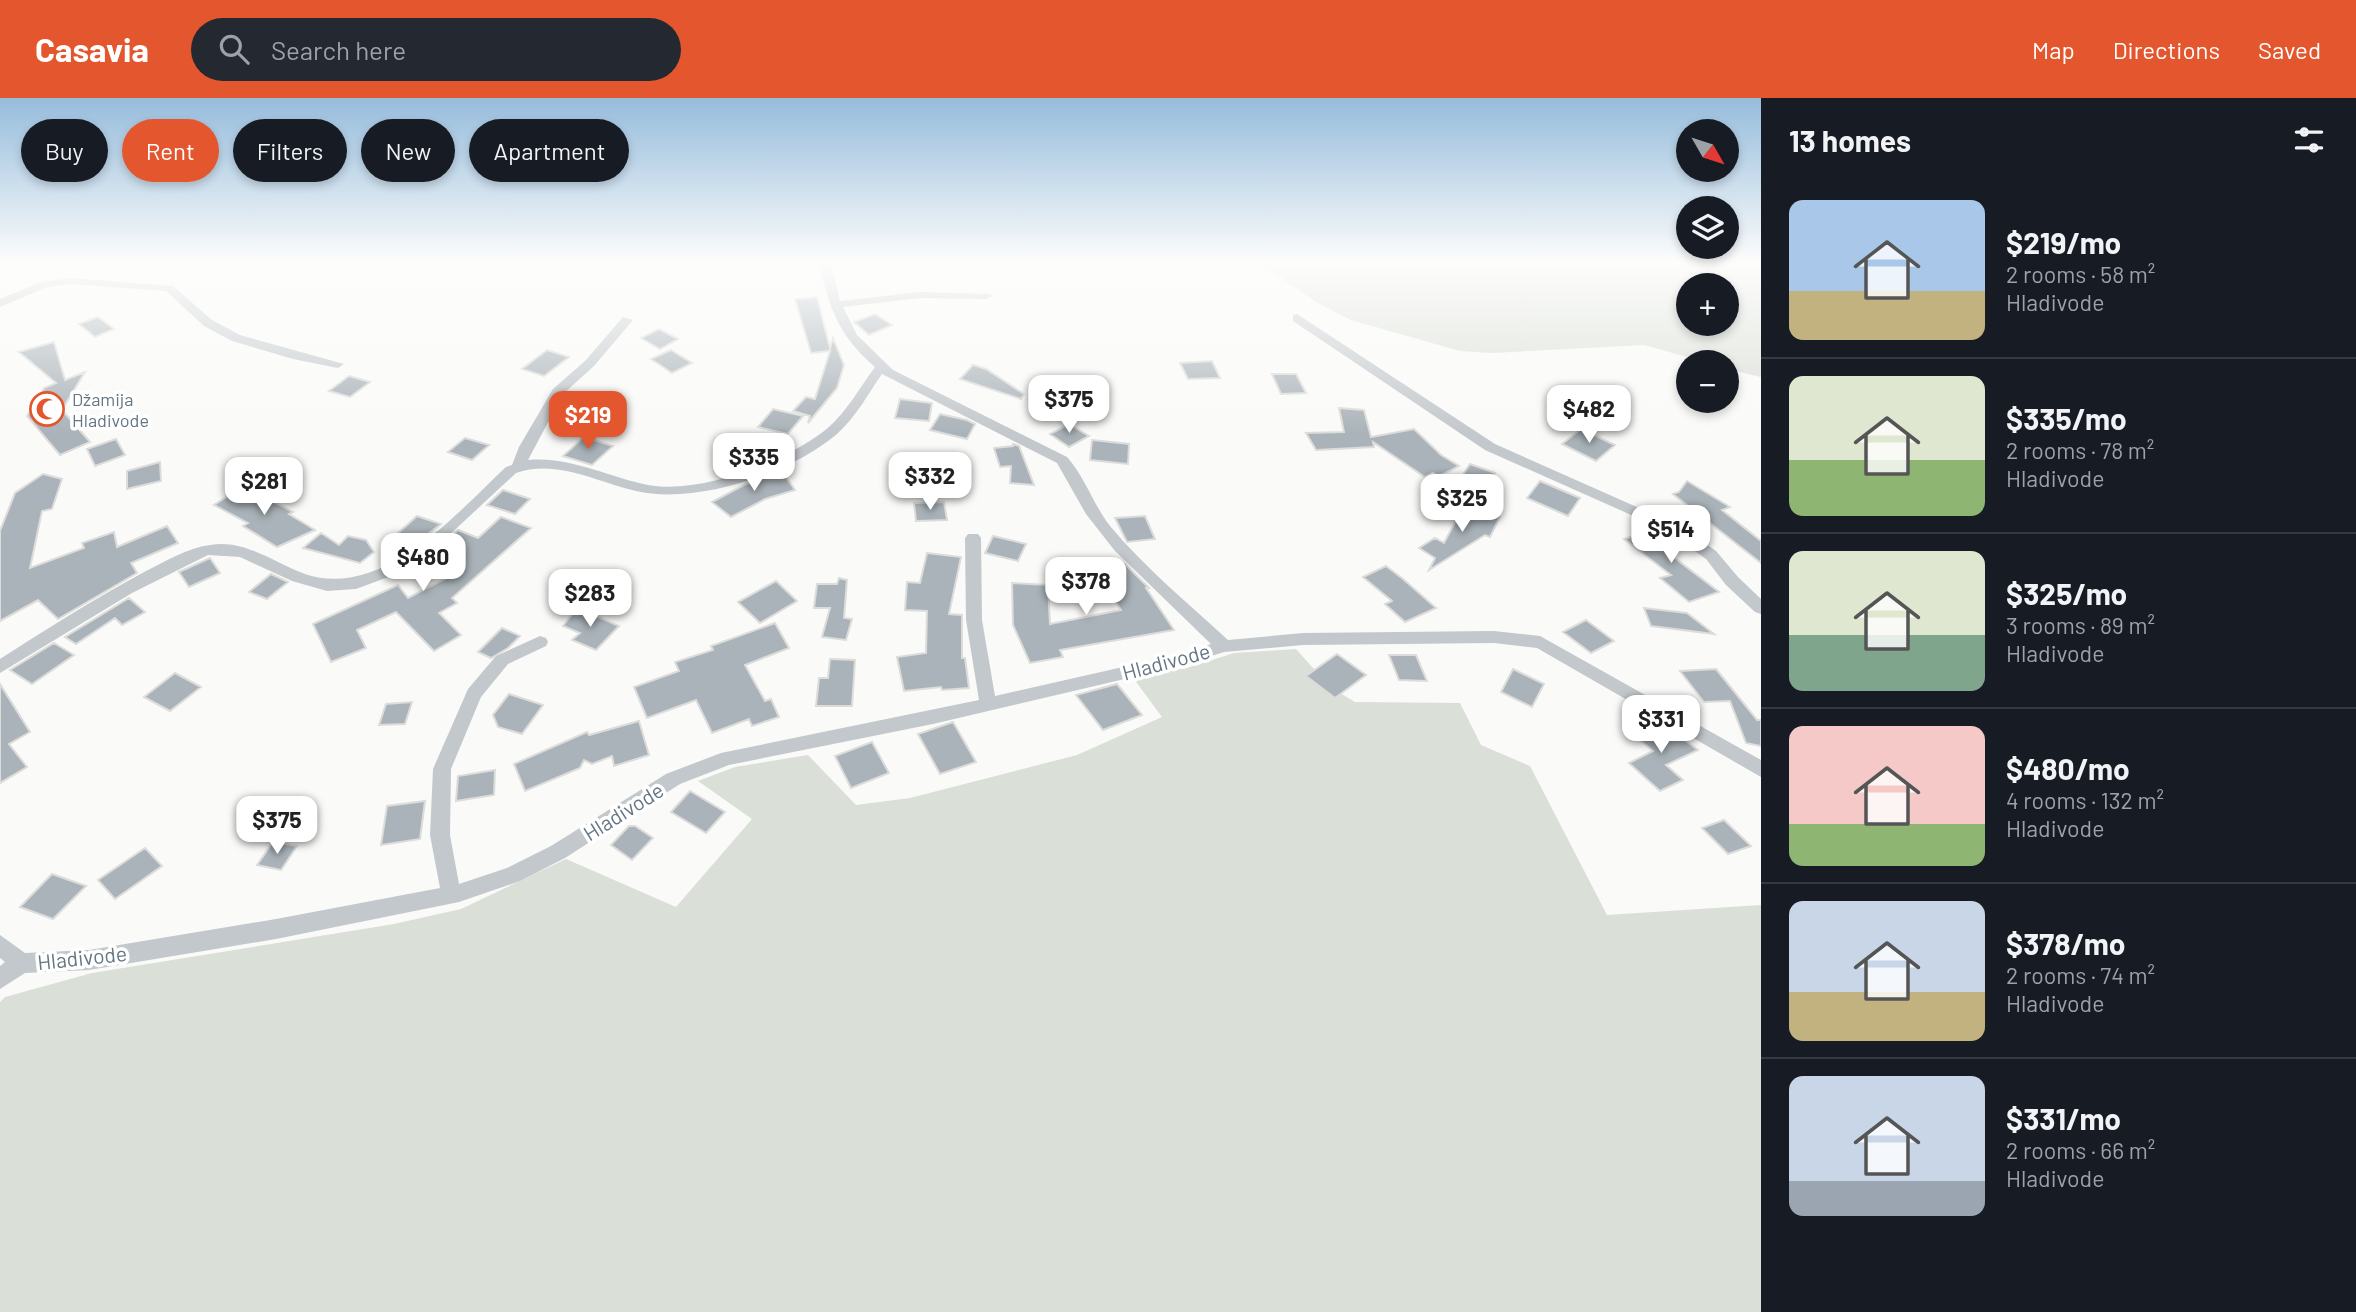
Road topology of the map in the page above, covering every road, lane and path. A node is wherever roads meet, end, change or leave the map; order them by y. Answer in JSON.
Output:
{"nodes":[{"id":1,"x":627,"y":320,"type":"dead end"},
{"id":2,"x":205,"y":321,"type":"edge"},
{"id":3,"x":840,"y":321,"type":"edge"},
{"id":4,"x":1301,"y":321,"type":"edge"},
{"id":5,"x":338,"y":364,"type":"dead end"},
{"id":6,"x":881,"y":367,"type":"junction"},
{"id":7,"x":519,"y":466,"type":"junction"},
{"id":8,"x":973,"y":538,"type":"dead end"},
{"id":9,"x":1761,"y":608,"type":"edge"},
{"id":10,"x":540,"y":642,"type":"dead end"},
{"id":11,"x":1224,"y":646,"type":"junction"},
{"id":12,"x":0,"y":667,"type":"edge"},
{"id":13,"x":988,"y":704,"type":"junction"},
{"id":14,"x":1761,"y":769,"type":"edge"},
{"id":15,"x":451,"y":895,"type":"junction"},
{"id":16,"x":0,"y":945,"type":"edge"},
{"id":17,"x":22,"y":963,"type":"junction"},
{"id":18,"x":0,"y":979,"type":"edge"}],
"edges":[{"from":1,"to":7,"type":"street"},
{"from":2,"to":5,"type":"street"},
{"from":3,"to":6,"type":"street","name":"Hladivode"},
{"from":4,"to":9,"type":"street"},
{"from":6,"to":7,"type":"street"},
{"from":6,"to":11,"type":"street","name":"Hladivode"},
{"from":7,"to":12,"type":"street"},
{"from":8,"to":13,"type":"street"},
{"from":10,"to":15,"type":"street"},
{"from":11,"to":13,"type":"street","name":"Hladivode"},
{"from":11,"to":14,"type":"street","name":"Hladivode"},
{"from":13,"to":15,"type":"street","name":"Hladivode"},
{"from":15,"to":17,"type":"street","name":"Hladivode"},
{"from":16,"to":17,"type":"street","name":"Hladivode"},
{"from":17,"to":18,"type":"street","name":"Hladivode"}]}
